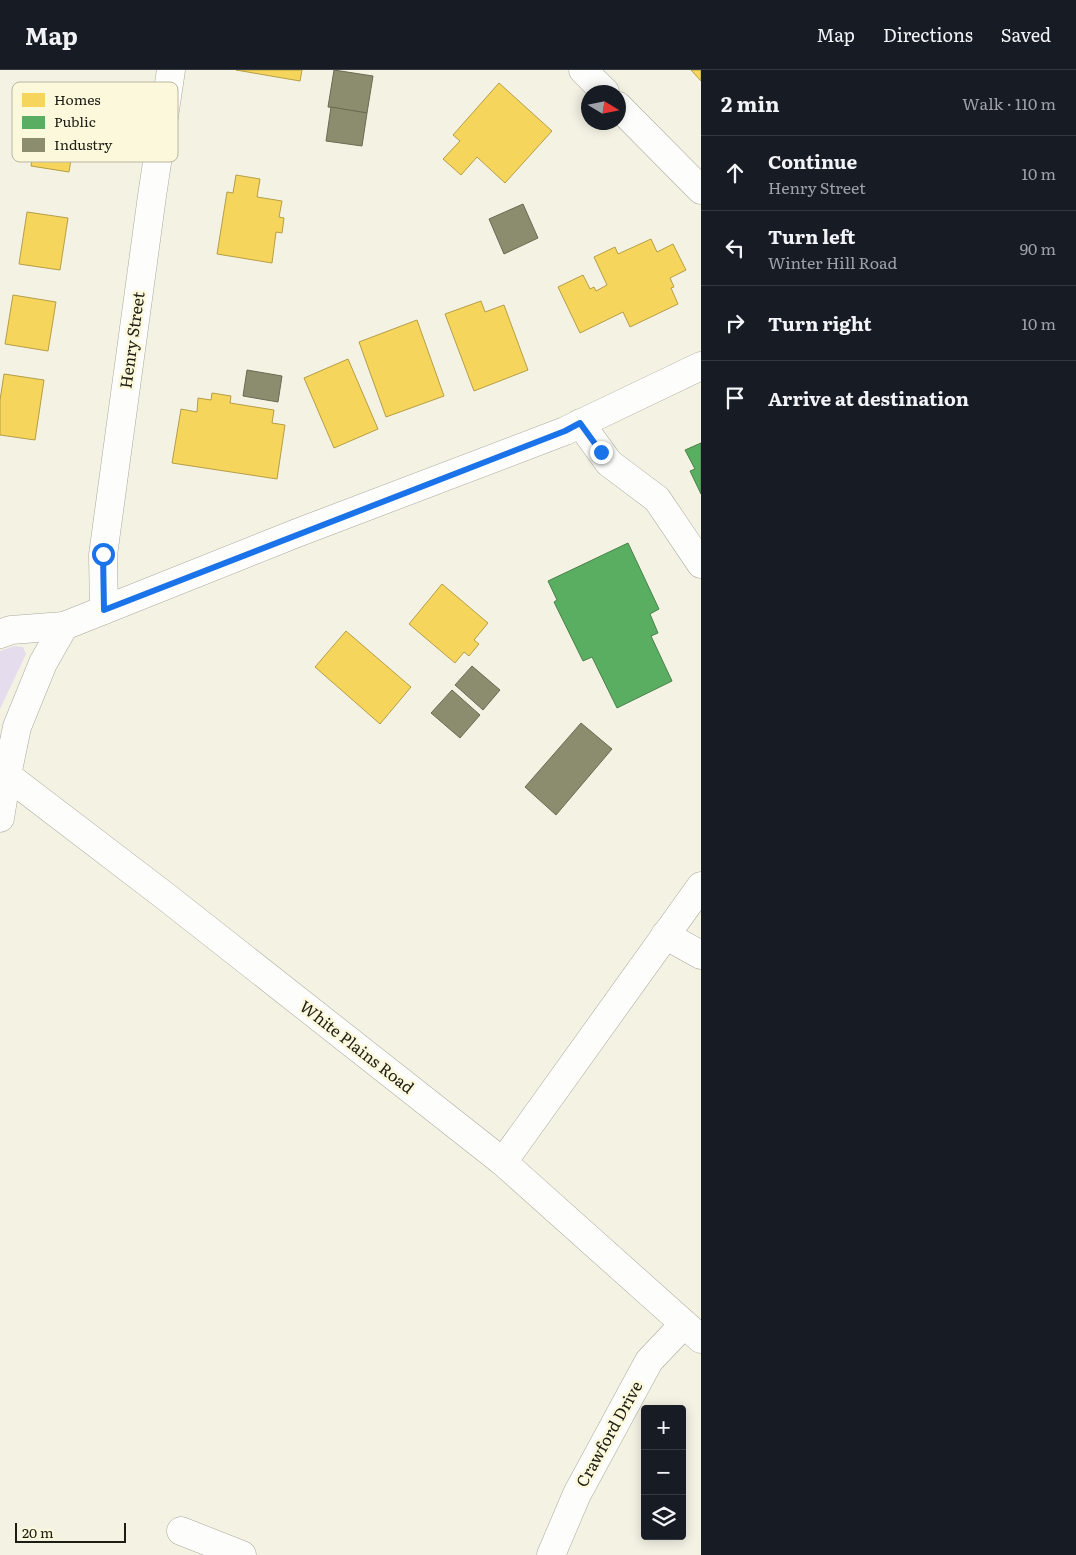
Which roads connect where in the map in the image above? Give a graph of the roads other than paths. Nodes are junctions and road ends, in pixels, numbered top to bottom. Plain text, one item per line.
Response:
1 (583, 70) edge
2 (598, 85) edge
3 (626, 114) edge
4 (157, 162) edge
5 (701, 190) edge
6 (701, 366) edge
7 (580, 423) junction
8 (701, 564) edge
9 (104, 610) junction
10 (64, 626) junction
11 (0, 634) edge
12 (4, 772) edge
13 (0, 818) edge
14 (701, 886) edge
15 (665, 935) junction
16 (701, 955) edge
17 (503, 1162) junction
18 (692, 1331) edge
19 (181, 1531) dead end
20 (242, 1555) edge
21 (551, 1555) edge

1 - 2 main road
3 - 5 main road
4 - 9 main road, Henry Street
6 - 7 main road
7 - 8 main road
7 - 9 main road
9 - 10 main road
10 - 11 main road
10 - 12 main road
12 - 13 main road
12 - 17 main road, White Plains Road
14 - 15 main road
15 - 16 main road
15 - 17 main road
17 - 18 main road, White Plains Road
18 - 21 main road, Crawford Drive
19 - 20 main road

